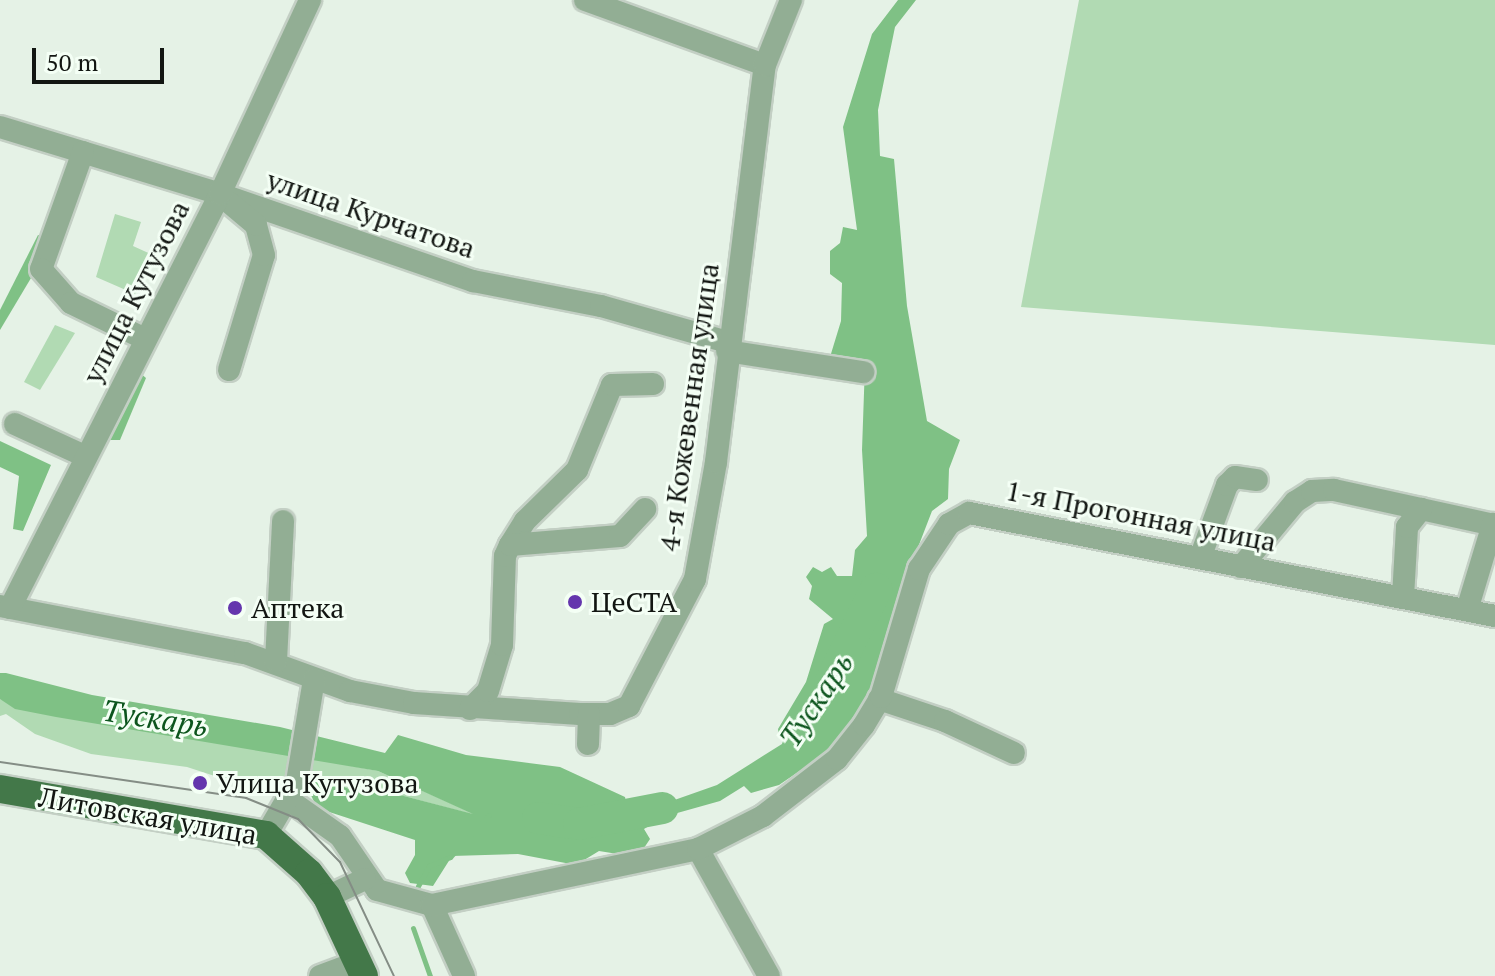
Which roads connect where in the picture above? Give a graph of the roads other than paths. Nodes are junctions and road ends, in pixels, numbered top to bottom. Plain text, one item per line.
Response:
1 (310, 0) edge
2 (585, 0) edge
3 (791, 0) edge
4 (765, 65) junction
5 (0, 127) edge
6 (83, 152) junction
7 (220, 194) junction
8 (145, 339) junction
9 (727, 346) junction
10 (229, 370) dead end
11 (863, 372) dead end
12 (653, 384) dead end
13 (15, 424) dead end
14 (85, 456) junction
15 (1257, 480) dead end
16 (645, 509) dead end
17 (1421, 509) junction
18 (283, 521) dead end
19 (1494, 524) edge
20 (510, 545) junction
21 (1200, 558) junction
22 (1241, 567) junction
23 (1403, 597) junction
24 (5, 607) edge
25 (1467, 610) junction
26 (1495, 616) edge
27 (276, 661) junction
28 (314, 679) junction
29 (879, 699) junction
30 (474, 709) junction
31 (589, 714) junction
32 (588, 744) dead end
33 (1014, 753) dead end
34 (0, 789) edge
35 (293, 791) junction
36 (266, 835) junction
37 (698, 849) junction
38 (365, 879) junction
39 (327, 897) junction
40 (432, 905) junction
41 (361, 969) edge
42 (320, 976) edge
43 (464, 976) edge
44 (769, 976) edge

1 - 7 street, улица Кутузова
2 - 4 street
3 - 4 street, 4-я Кожевенная улица
4 - 9 street, 4-я Кожевенная улица
5 - 6 street, улица Курчатова
6 - 7 street, улица Курчатова
6 - 8 street
7 - 8 street, улица Кутузова
7 - 9 street, улица Курчатова
7 - 10 street
8 - 14 street, улица Кутузова
9 - 11 street, улица Курчатова
9 - 31 street, 4-я Кожевенная улица
12 - 20 street
13 - 14 street
14 - 24 street, улица Кутузова
15 - 21 street
16 - 20 street
17 - 19 street
17 - 22 street
17 - 23 street
18 - 27 street
19 - 25 street
20 - 30 street
21 - 22 street, 1-я Прогонная улица
21 - 29 street, 1-я Прогонная улица
22 - 23 street, 1-я Прогонная улица
23 - 25 street, 1-я Прогонная улица
24 - 27 street, 4-я Кожевенная улица
25 - 26 street, 1-я Прогонная улица
27 - 28 street, 4-я Кожевенная улица
28 - 30 street, 4-я Кожевенная улица
28 - 35 street
29 - 33 street
29 - 37 street, 1-я Прогонная улица
30 - 31 street, 4-я Кожевенная улица
31 - 32 street
34 - 36 main road, Литовская улица
35 - 36 street
35 - 38 street
36 - 39 main road, Литовская улица
37 - 40 street, 1-я Прогонная улица
37 - 44 street
38 - 39 street
38 - 40 street
39 - 41 main road, Литовская улица
40 - 43 street
41 - 42 street

